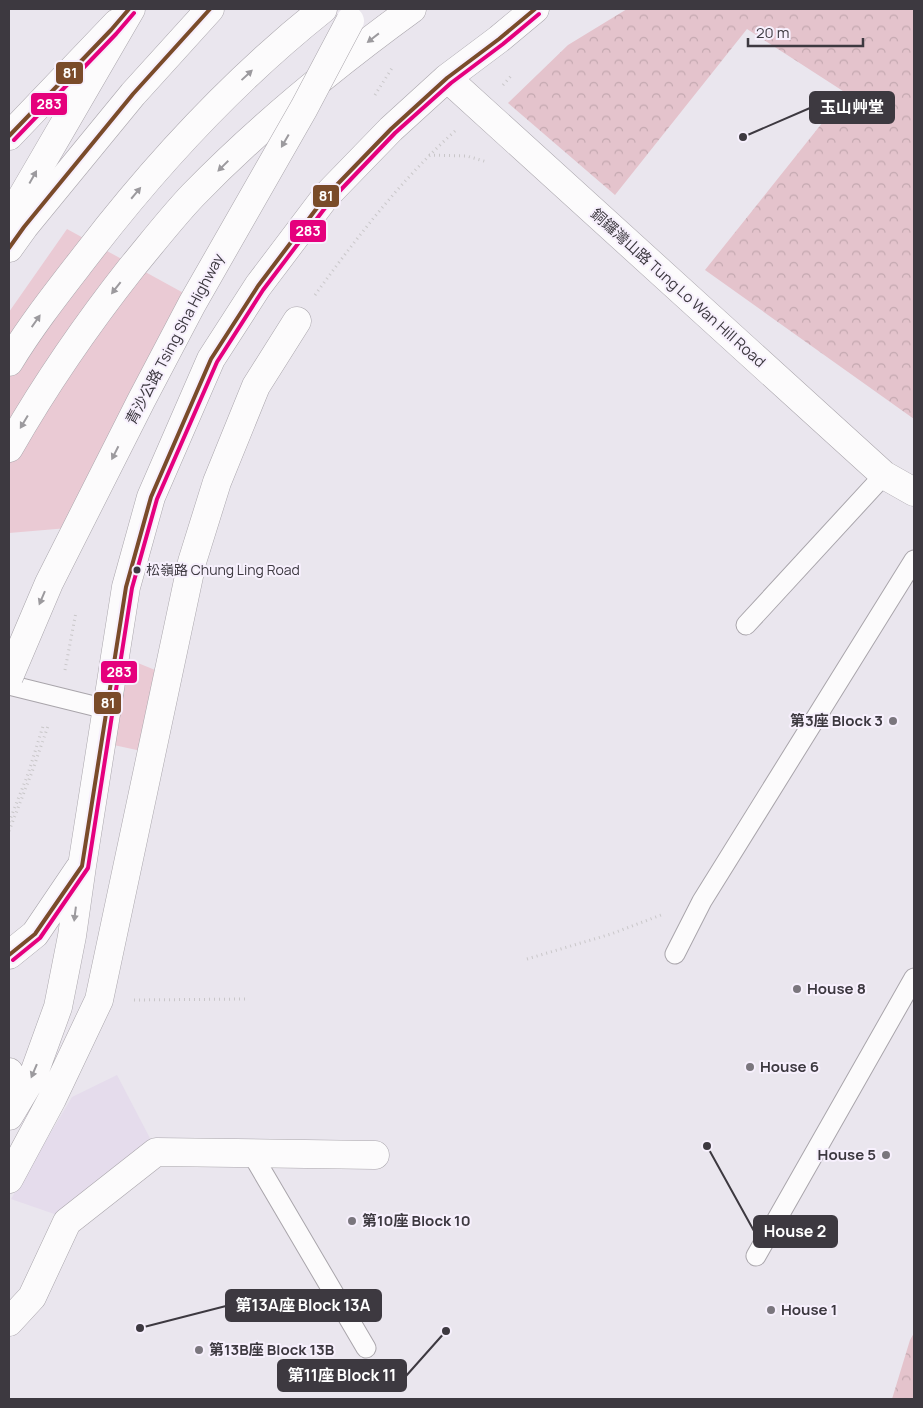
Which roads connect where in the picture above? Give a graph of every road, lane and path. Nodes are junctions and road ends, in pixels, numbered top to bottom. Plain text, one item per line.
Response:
1 (130, 9) edge
2 (210, 9) edge
3 (323, 9) edge
4 (356, 9) edge
5 (412, 9) edge
6 (535, 9) edge
7 (518, 68) dead end
8 (447, 78) junction
9 (480, 109) junction
10 (9, 136) edge
11 (9, 219) edge
12 (9, 248) edge
13 (297, 321) joint
14 (9, 362) edge
15 (9, 448) edge
16 (884, 474) junction
17 (914, 492) edge
18 (914, 560) edge
19 (746, 625) dead end
20 (9, 677) edge
21 (9, 685) edge
22 (57, 697) junction
23 (106, 709) junction
24 (9, 831) edge
25 (82, 866) junction
26 (702, 901) junction
27 (675, 954) dead end
28 (9, 955) edge
29 (527, 959) dead end
30 (914, 978) edge
31 (248, 999) dead end
32 (99, 1000) junction
33 (9, 1072) edge
34 (9, 1091) edge
35 (9, 1116) edge
36 (252, 1154) junction
37 (375, 1155) dead end
38 (9, 1179) edge
39 (756, 1256) dead end
40 (9, 1322) edge
41 (366, 1348) dead end

1 - 10 main road
11 -> 1 main road
2 - 12 main road
14 -> 3 main road
4 -> 20 main road, 青沙公路 Tsing Sha Highway, bridge
5 -> 15 main road, bridge
6 - 8 main road
7 - 9 path
8 - 9 main road, 銅鑼灣山路 Tung Lo Wan Hill Road
8 - 23 main road
9 - 13 path
9 - 16 main road, 銅鑼灣山路 Tung Lo Wan Hill Road
13 - 32 main road
16 - 17 main road, 銅鑼灣山路 Tung Lo Wan Hill Road
16 - 19 lane
18 - 26 lane
21 - 22 lane
22 - 23 lane
22 - 24 path
23 - 25 main road
25 - 28 main road
25 -> 35 main road
26 - 27 lane
26 - 29 path
30 - 39 lane
31 - 32 path
32 - 38 main road
33 - 34 main road
36 - 37 main road
36 - 40 main road
36 - 41 lane

